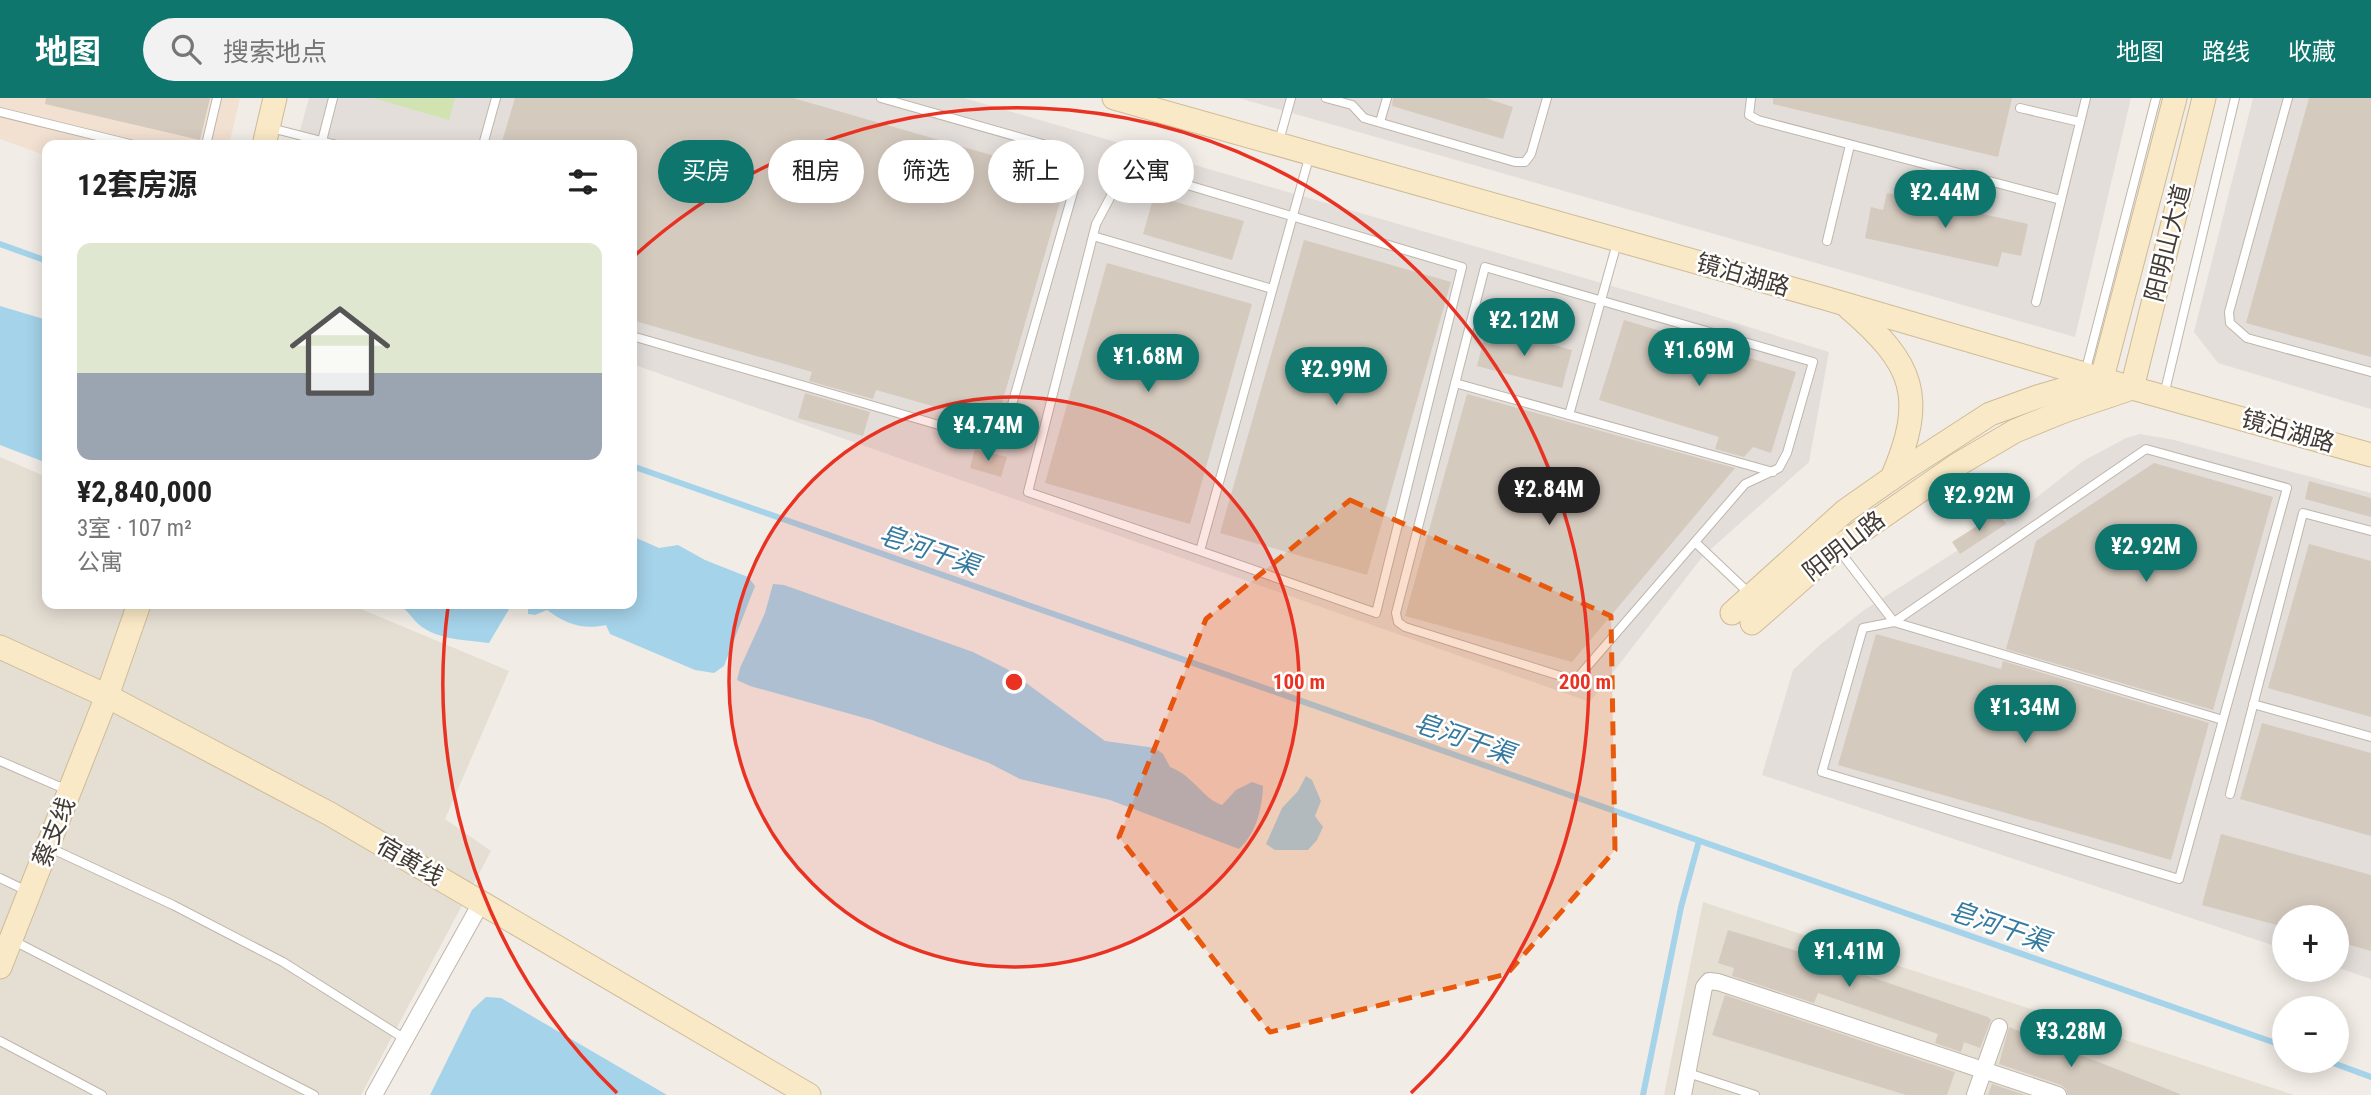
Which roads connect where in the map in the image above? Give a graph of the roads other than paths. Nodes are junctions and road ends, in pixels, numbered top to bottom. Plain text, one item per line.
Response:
1 (217, 98) edge
2 (275, 98) edge
3 (333, 98) edge
4 (496, 98) edge
5 (881, 98) edge
6 (1114, 98) edge
7 (1291, 98) edge
8 (1325, 98) edge
9 (1387, 98) edge
10 (1547, 98) edge
11 (1751, 98) edge
12 (2085, 98) edge
13 (2156, 98) edge
14 (2175, 98) edge
15 (2204, 98) edge
16 (2235, 98) edge
17 (2288, 98) edge
18 (2020, 108) dead end
19 (0, 111) edge
20 (1380, 122) junction
21 (2080, 122) junction
22 (266, 136) edge
23 (114, 140) edge
24 (207, 140) edge
25 (297, 140) edge
26 (322, 140) edge
27 (484, 140) edge
28 (1278, 144) junction
29 (1850, 145) junction
30 (1310, 153) junction
31 (2061, 200) junction
32 (1293, 216) junction
33 (1093, 236) junction
34 (1618, 240) junction
35 (1827, 242) dead end
36 (1272, 289) junction
37 (1602, 299) junction
38 (2036, 302) dead end
39 (1844, 303) junction
40 (637, 337) edge
41 (2371, 372) edge
42 (2093, 375) junction
43 (1455, 383) junction
44 (2132, 388) junction
45 (2164, 396) junction
46 (1569, 415) junction
47 (2371, 455) edge
48 (1773, 472) junction
49 (1892, 478) junction
50 (2371, 531) edge
51 (1830, 540) junction
52 (1695, 542) junction
53 (1200, 551) junction
54 (1751, 596) junction
55 (137, 609) edge
56 (1894, 622) junction
57 (0, 648) edge
58 (107, 696) junction
59 (2253, 704) junction
60 (2223, 720) junction
61 (2371, 737) edge
62 (0, 761) edge
63 (70, 791) junction
64 (2230, 794) dead end
65 (48, 846) junction
66 (0, 878) edge
67 (30, 892) junction
68 (481, 903) junction
69 (11, 939) junction
70 (0, 967) edge
71 (1999, 1027) dead end
72 (405, 1039) junction
73 (0, 1041) edge
74 (1984, 1070) junction
75 (1688, 1073) junction
76 (102, 1095) edge
77 (313, 1095) edge
78 (374, 1095) edge
79 (809, 1095) edge
80 (1683, 1095) edge
81 (1755, 1095) edge
82 (1975, 1095) edge
83 (2058, 1095) edge

1 - 24 lane
2 - 22 main road
3 - 26 lane
4 - 27 lane
5 - 40 lane
6 - 28 main road, 镜泊湖路
7 - 28 lane
8 - 20 lane
9 - 20 lane
10 - 20 lane
11 - 29 lane
12 - 21 lane
13 - 42 lane
14 - 42 main road, 阳明山大道
15 - 44 main road, 阳明山大道
16 - 45 lane
17 - 41 lane
18 - 21 lane
19 - 23 lane
21 - 31 lane
22 - 25 lane
28 - 30 main road, 镜泊湖路
29 - 31 lane
29 - 35 lane
30 - 32 lane
30 - 34 main road, 镜泊湖路
31 - 38 lane
32 - 33 lane
32 - 36 lane
32 - 53 lane
33 - 36 lane
33 - 53 lane
34 - 37 lane
34 - 39 main road, 镜泊湖路
36 - 53 lane
37 - 43 lane
37 - 46 lane
37 - 48 lane
39 - 42 main road, 镜泊湖路
39 - 49 main road
42 - 44 main road, 镜泊湖路
42 - 49 main road, 阳明山路
43 - 46 lane
43 - 52 lane
44 - 45 main road, 镜泊湖路
44 - 51 main road, 阳明山路
45 - 47 main road, 镜泊湖路
46 - 48 lane
48 - 52 lane
49 - 51 main road, 阳明山路
50 - 59 lane
51 - 54 main road, 阳明山路
51 - 54 main road, 阳明山路
51 - 56 lane
52 - 54 lane
55 - 58 main road, 蔡支线
56 - 60 lane
56 - 60 lane
56 - 60 lane
57 - 58 main road, 宿黄线
58 - 63 main road, 蔡支线
58 - 68 main road, 宿黄线
59 - 61 lane
59 - 64 lane
62 - 63 lane
63 - 65 main road, 蔡支线
65 - 67 main road, 蔡支线
65 - 72 lane
66 - 67 lane
67 - 69 main road, 蔡支线
68 - 72 street
68 - 79 main road, 宿黄线
69 - 70 main road, 蔡支线
69 - 77 lane
71 - 74 street
72 - 78 street
73 - 76 lane
74 - 75 street
74 - 82 street
74 - 83 street
75 - 80 street
75 - 81 lane

